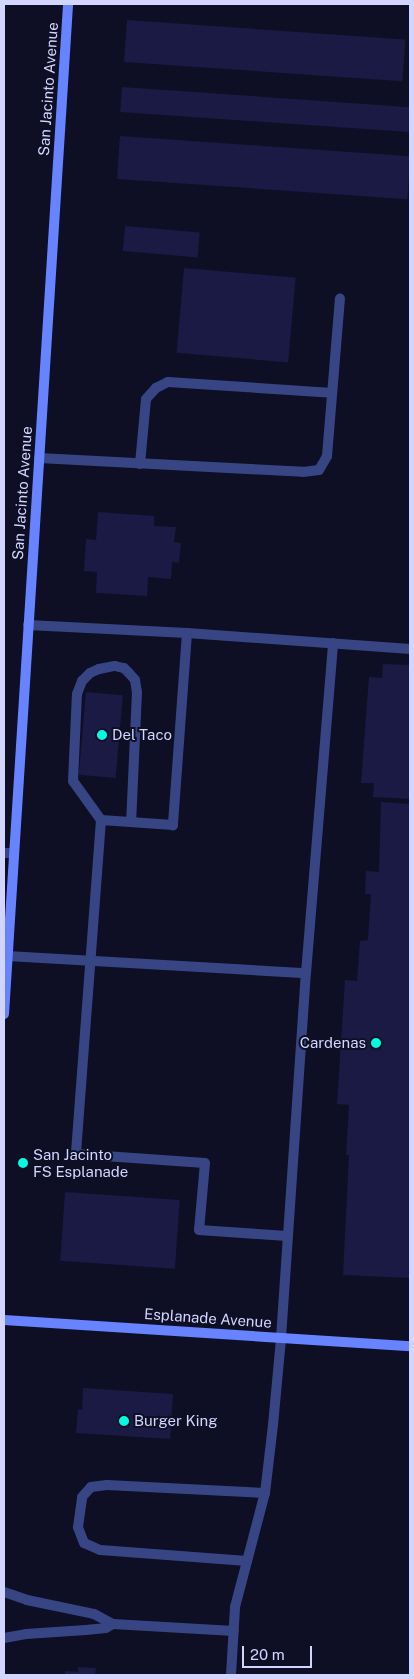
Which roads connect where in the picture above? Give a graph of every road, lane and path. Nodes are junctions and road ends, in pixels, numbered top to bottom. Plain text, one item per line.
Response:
1 (68, 4) edge
2 (340, 299) dead end
3 (332, 393) junction
4 (39, 458) junction
5 (140, 464) junction
6 (28, 626) junction
7 (187, 633) junction
8 (333, 643) junction
9 (410, 648) edge
10 (101, 820) junction
11 (131, 822) junction
12 (9, 853) edge
13 (7, 956) junction
14 (92, 961) junction
15 (306, 973) junction
16 (4, 1014) edge
17 (287, 1236) junction
18 (4, 1320) edge
19 (281, 1338) junction
20 (410, 1346) edge
21 (265, 1493) junction
22 (247, 1561) junction
23 (4, 1592) edge
24 (113, 1624) junction
25 (234, 1631) junction
26 (4, 1638) edge
27 (231, 1675) edge

1 - 4 main road, San Jacinto Avenue
2 - 3 lane
3 - 5 lane
3 - 5 lane
4 - 5 lane
4 - 6 main road, San Jacinto Avenue
6 - 7 lane
6 - 12 main road, San Jacinto Avenue
7 - 8 lane
7 - 11 lane
8 - 9 lane
8 - 15 lane
10 - 11 lane
10 - 11 lane
10 - 14 lane
12 - 13 main road, San Jacinto Avenue
13 - 14 lane
13 - 16 main road, San Jacinto Avenue
14 - 15 lane
14 - 17 lane
15 - 17 lane
17 - 19 lane
18 - 19 main road, Esplanade Avenue
19 - 20 main road, Esplanade Avenue
19 - 21 lane
21 - 22 lane
21 - 22 lane
22 - 25 lane
23 - 24 lane
24 - 25 lane
24 - 26 lane
25 - 27 lane

